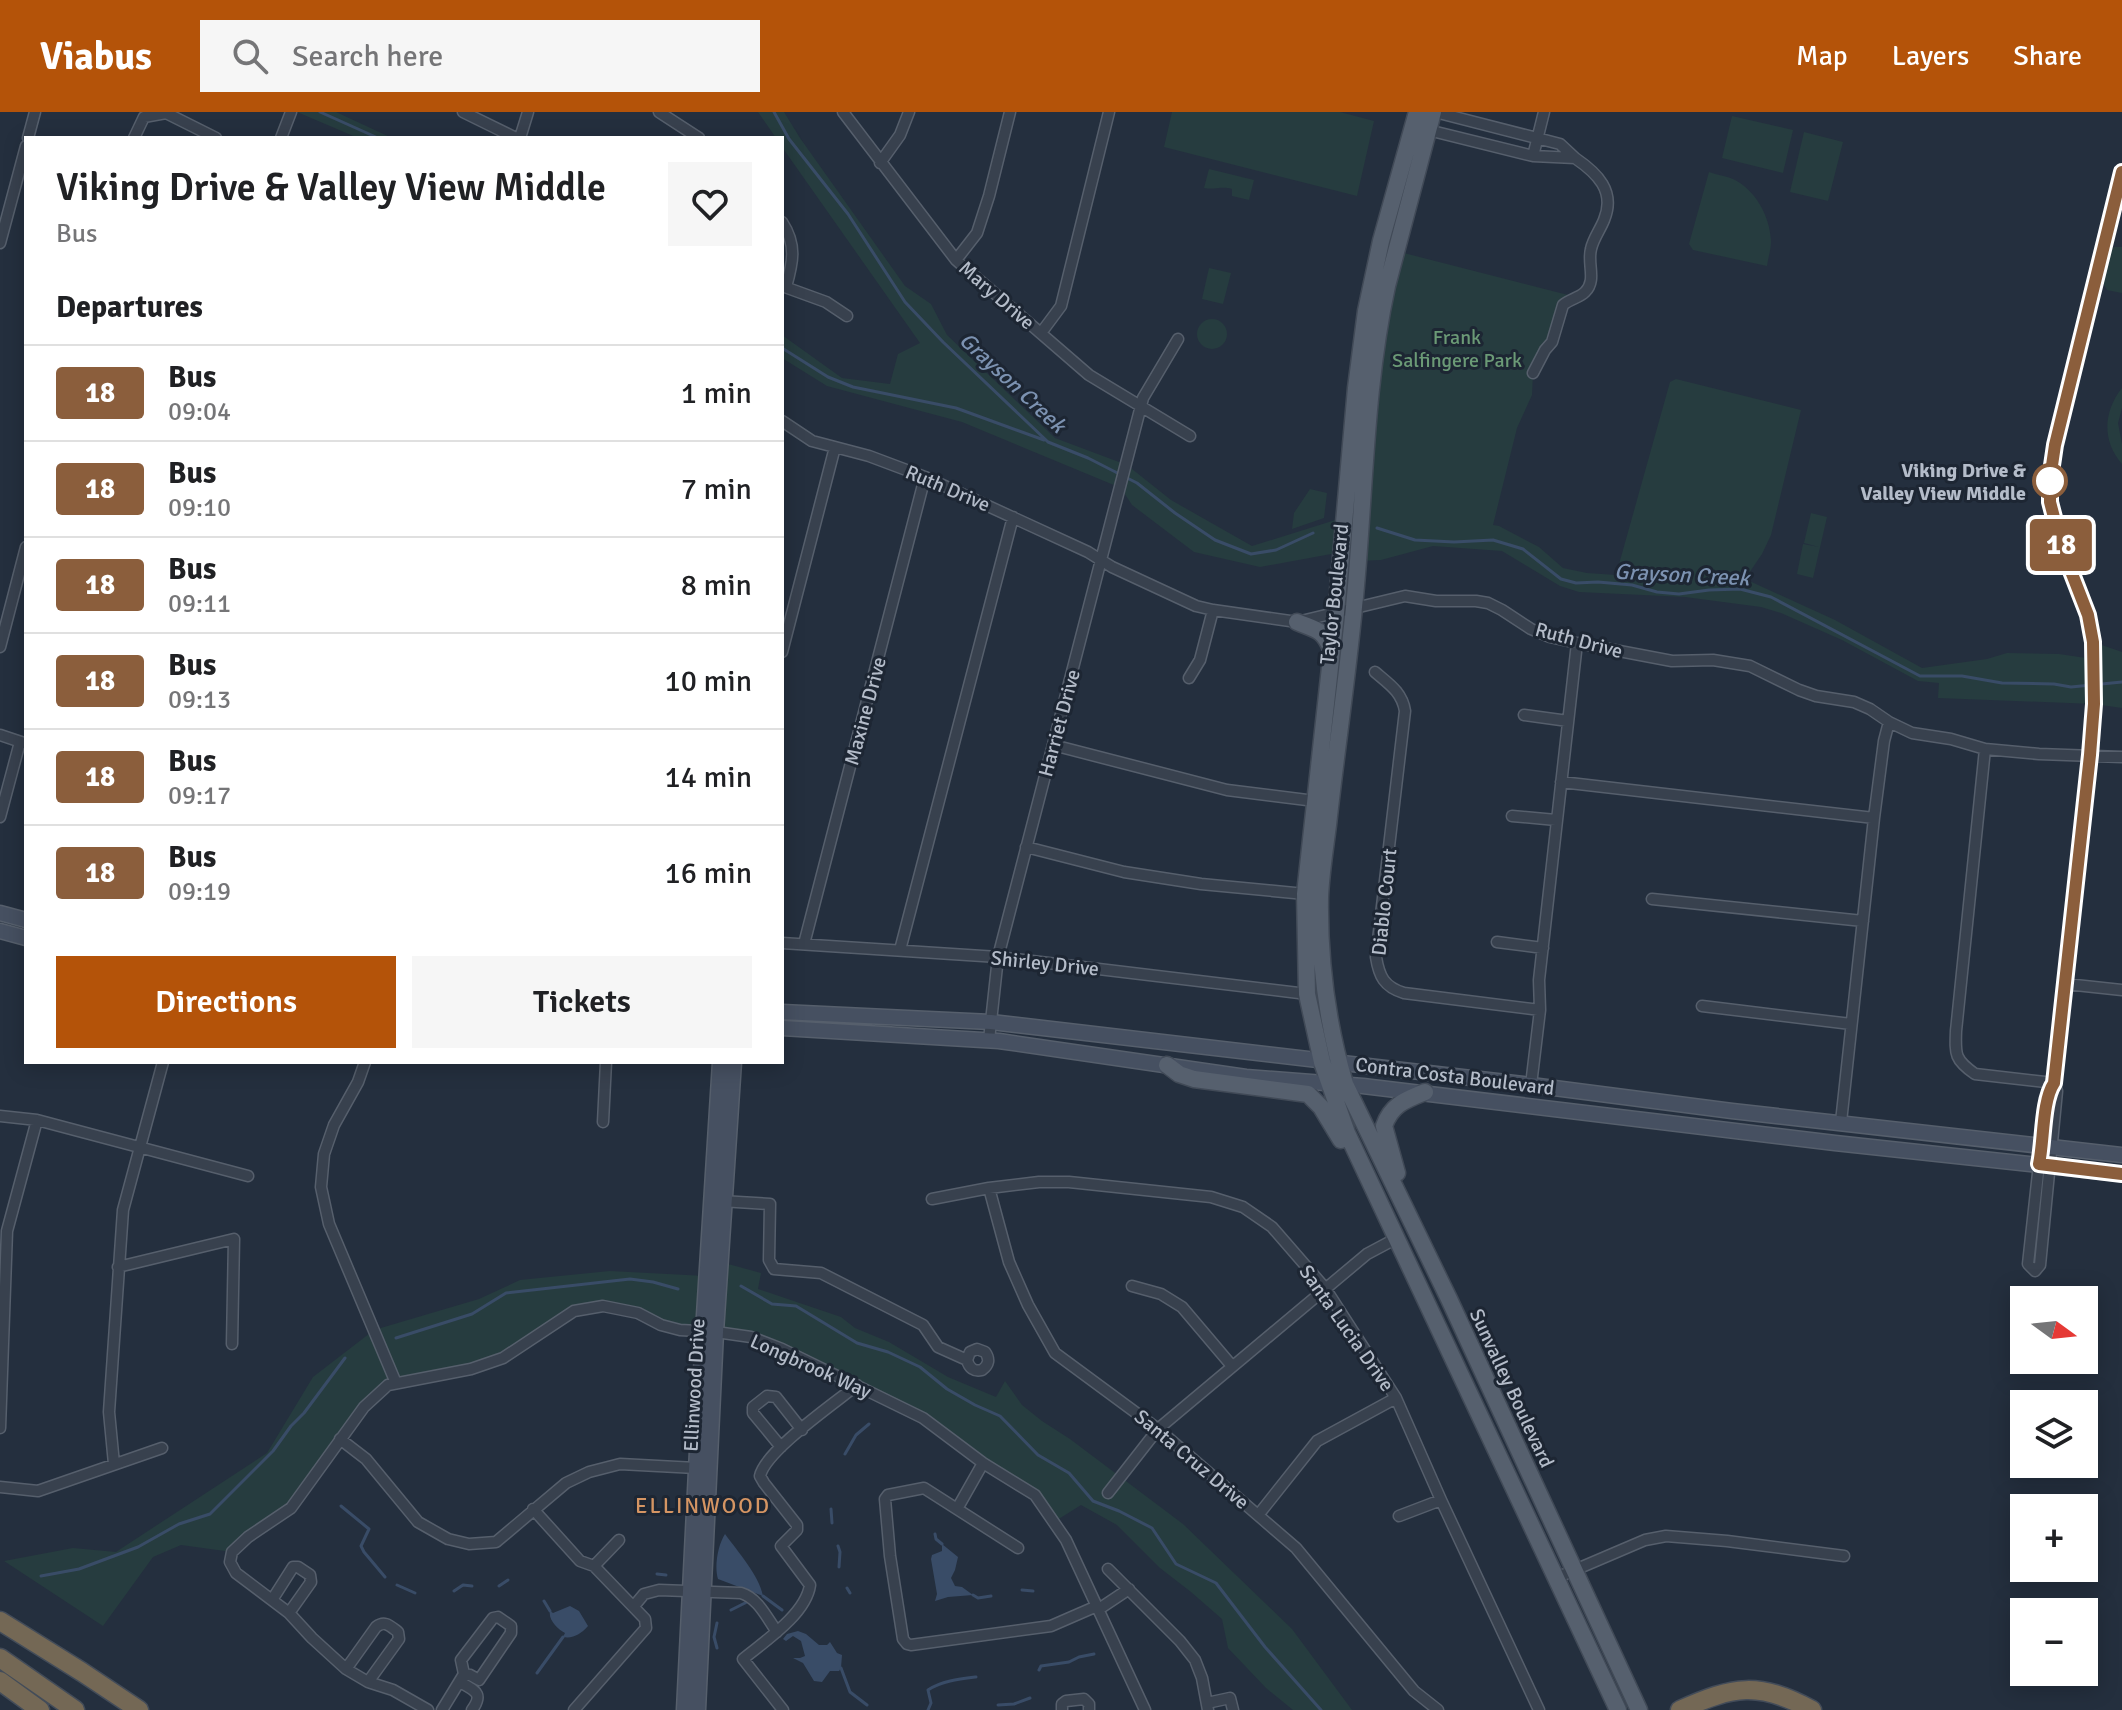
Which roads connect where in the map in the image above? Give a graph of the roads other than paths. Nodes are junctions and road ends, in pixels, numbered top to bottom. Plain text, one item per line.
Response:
1 (35, 112) edge
2 (291, 112) edge
3 (463, 112) edge
4 (528, 112) edge
5 (659, 112) edge
6 (843, 112) edge
7 (909, 112) edge
8 (1010, 112) edge
9 (1109, 112) edge
10 (1544, 112) edge
11 (166, 113) edge
12 (1426, 113) edge
13 (1428, 130) junction
14 (29, 136) edge
15 (135, 136) edge
16 (212, 136) edge
17 (282, 136) edge
18 (514, 136) edge
19 (519, 136) edge
20 (696, 136) edge
21 (1538, 137) junction
22 (24, 153) edge
23 (1533, 156) junction
24 (1575, 158) junction
25 (880, 163) junction
26 (2122, 171) edge
27 (784, 225) edge
28 (0, 243) edge
29 (956, 260) junction
30 (784, 287) edge
31 (847, 316) dead end
32 (1041, 333) junction
33 (1178, 339) dead end
34 (1533, 373) dead end
35 (1141, 407) junction
36 (784, 422) edge
37 (1190, 436) dead end
38 (835, 447) junction
39 (925, 477) junction
40 (1013, 517) junction
41 (24, 555) edge
42 (1102, 560) junction
43 (1354, 608) junction
44 (1213, 610) junction
45 (1336, 613) junction
46 (1297, 622) junction
47 (1577, 643) junction
48 (784, 644) edge
49 (0, 647) edge
50 (1332, 652) junction
51 (1375, 672) dead end
52 (1189, 678) dead end
53 (1524, 715) dead end
54 (1568, 721) junction
55 (1889, 722) junction
56 (0, 735) edge
57 (23, 742) edge
58 (1053, 745) junction
59 (1985, 749) junction
60 (2090, 755) junction
61 (2122, 757) edge
62 (1561, 782) junction
63 (1315, 801) junction
64 (1512, 816) dead end
65 (0, 817) edge
66 (1874, 818) junction
67 (1556, 820) junction
68 (1026, 847) junction
69 (1305, 894) junction
70 (1652, 899) dead end
71 (0, 913) edge
72 (24, 919) edge
73 (1863, 921) junction
74 (0, 931) edge
75 (24, 937) edge
76 (1497, 942) dead end
77 (784, 943) edge
78 (804, 944) junction
79 (1543, 948) junction
80 (900, 950) junction
81 (998, 957) junction
82 (2066, 984) junction
83 (2122, 990) edge
84 (1307, 994) junction
85 (1702, 1006) dead end
86 (1540, 1010) junction
87 (784, 1012) edge
88 (991, 1022) junction
89 (1851, 1024) junction
90 (784, 1028) edge
91 (989, 1040) junction
92 (1322, 1062) junction
93 (162, 1064) edge
94 (364, 1064) edge
95 (606, 1064) edge
96 (720, 1064) edge
97 (734, 1064) edge
98 (1340, 1064) junction
99 (1167, 1065) junction
100 (1337, 1083) junction
101 (2054, 1083) junction
102 (1531, 1085) junction
103 (1425, 1092) junction
104 (1474, 1098) junction
105 (0, 1116) edge
106 (37, 1120) junction
107 (603, 1122) dead end
108 (1841, 1122) junction
109 (2048, 1146) junction
110 (140, 1147) junction
111 (2122, 1155) edge
112 (1360, 1160) junction
113 (2045, 1165) junction
114 (2122, 1174) edge
115 (248, 1176) dead end
116 (989, 1188) junction
117 (932, 1199) dead end
118 (718, 1201) junction
119 (1409, 1217) junction
120 (1397, 1238) junction
121 (118, 1267) junction
122 (1132, 1286) dead end
123 (1325, 1288) junction
124 (1446, 1295) junction
125 (709, 1332) junction
126 (232, 1344) dead end
127 (967, 1360) dead end
128 (1232, 1366) junction
129 (396, 1383) junction
130 (857, 1385) junction
131 (1396, 1398) junction
132 (0, 1428) edge
133 (1158, 1429) junction
134 (802, 1430) junction
135 (340, 1439) junction
136 (781, 1447) junction
137 (162, 1448) dead end
138 (983, 1463) junction
139 (114, 1464) junction
140 (696, 1468) junction
141 (0, 1487) edge
142 (1108, 1493) dead end
143 (1441, 1500) junction
144 (533, 1509) junction
145 (957, 1509) junction
146 (1259, 1514) junction
147 (1399, 1516) dead end
148 (619, 1540) dead end
149 (1018, 1548) dead end
150 (1844, 1556) dead end
151 (594, 1566) junction
152 (1108, 1569) dead end
153 (1575, 1570) junction
154 (1556, 1578) junction
155 (1129, 1589) junction
156 (698, 1592) junction
157 (272, 1600) junction
158 (634, 1606) junction
159 (1098, 1608) junction
160 (289, 1613) junction
161 (0, 1621) edge
162 (0, 1629) edge
163 (777, 1632) junction
164 (0, 1658) edge
165 (346, 1669) junction
166 (462, 1678) junction
167 (0, 1681) edge
168 (368, 1682) junction
169 (1208, 1706) edge
170 (40, 1710) edge
171 (75, 1710) edge
172 (119, 1710) edge
173 (139, 1710) edge
174 (428, 1710) edge
175 (442, 1710) edge
176 (472, 1710) edge
177 (574, 1710) edge
178 (684, 1710) edge
179 (698, 1710) edge
180 (783, 1710) edge
181 (1062, 1710) edge
182 (1089, 1710) edge
183 (1145, 1710) edge
184 (1233, 1710) edge
185 (1438, 1710) edge
186 (1539, 1710) edge
187 (1618, 1710) edge
188 (1639, 1710) edge
189 (1680, 1710) edge
190 (1812, 1710) edge

1 - 14 street
2 - 17 street
3 - 18 street
4 - 19 street
5 - 20 street
6 - 25 street, Mary Drive
7 - 25 street
8 - 29 street
9 - 32 street
10 - 21 street
11 - 15 street
11 - 16 street
12 - 13 main road, Taylor Boulevard
12 - 21 street
12 - 45 main road, Taylor Boulevard
13 - 23 street
13 - 43 main road, Taylor Boulevard
21 - 23 street
21 - 24 street
22 - 28 street
23 - 24 street
24 - 34 street
25 - 29 street, Mary Drive
26 - 60 street
27 - 30 street
29 - 32 street, Mary Drive
30 - 31 street
32 - 35 street, Mary Drive
33 - 35 street, Harriet Drive
35 - 37 street, Mary Drive
35 - 42 street, Harriet Drive
36 - 38 street, Ruth Drive
38 - 39 street, Ruth Drive
38 - 48 street
39 - 40 street, Ruth Drive
39 - 78 street, Maxine Drive
40 - 42 street, Ruth Drive
40 - 80 street
41 - 49 street
42 - 44 street, Ruth Drive
42 - 58 street, Harriet Drive
43 - 45 street, Ruth Drive
43 - 47 street, Ruth Drive
43 - 98 main road, Taylor Boulevard
44 - 46 street, Ruth Drive
44 - 52 street
45 - 46 street, Ruth Drive
45 - 50 main road, Taylor Boulevard
46 - 50 main road
47 - 54 street
47 - 55 street, Ruth Drive
50 - 63 main road, Taylor Boulevard
51 - 86 street, Diablo Court
53 - 54 street
54 - 62 street
55 - 59 street, Ruth Drive
55 - 66 street
56 - 57 street
57 - 65 street
58 - 63 street
58 - 68 street, Harriet Drive
59 - 60 street, Ruth Drive
59 - 101 street
60 - 61 street, Ruth Drive
60 - 82 street
62 - 66 street
62 - 67 street
63 - 69 main road, Taylor Boulevard
64 - 67 street
66 - 73 street
67 - 79 street
68 - 69 street
68 - 81 street, Harriet Drive
69 - 84 main road, Taylor Boulevard
70 - 73 street
71 - 72 main road
73 - 89 street
74 - 75 main road
76 - 79 street
77 - 78 street, Shirley Drive
78 - 80 street, Shirley Drive
79 - 86 street
80 - 81 street, Shirley Drive
81 - 84 street, Shirley Drive
81 - 88 street, Harriet Drive
82 - 83 street
82 - 101 street
84 - 92 main road, Taylor Boulevard
85 - 89 street
86 - 102 street
87 - 88 main road, Contra Costa Boulevard
88 - 91 street, Harriet Drive
88 - 92 main road, Contra Costa Boulevard
89 - 108 street
90 - 91 main road, Contra Costa Boulevard
91 - 99 main road, Contra Costa Boulevard
92 - 98 main road, Contra Costa Boulevard
92 - 100 main road, Taylor Boulevard
93 - 110 street
94 - 129 street
95 - 107 street
96 - 118 main road, Ellinwood Drive
97 - 118 main road, Ellinwood Drive
98 - 100 main road, Taylor Boulevard
98 - 102 main road, Contra Costa Boulevard
99 - 100 main road, Contra Costa Boulevard
99 - 112 main road
100 - 103 main road, Contra Costa Boulevard
100 - 112 main road, Sunvalley Boulevard
100 - 119 main road, Sunvalley Boulevard
101 - 109 street
102 - 104 main road
102 - 108 main road, Contra Costa Boulevard
103 - 104 main road, Contra Costa Boulevard
103 - 119 main road
104 - 113 main road, Contra Costa Boulevard
105 - 106 street
106 - 110 street
106 - 132 street
108 - 109 main road, Contra Costa Boulevard
109 - 111 main road, Contra Costa Boulevard
109 - 113 street
110 - 115 street
110 - 121 street
112 - 120 main road, Sunvalley Boulevard
113 - 113 street
113 - 114 main road, Contra Costa Boulevard
116 - 117 street, Santa Lucia Drive
116 - 123 street, Santa Lucia Drive
116 - 133 street, Santa Cruz Drive
118 - 125 main road, Ellinwood Drive
118 - 127 street
119 - 124 main road, Sunvalley Boulevard
120 - 123 street
120 - 124 main road
120 - 154 main road, Sunvalley Boulevard
121 - 126 street
121 - 139 street
122 - 128 street
123 - 128 street
123 - 131 street, Santa Lucia Drive
124 - 153 main road, Sunvalley Boulevard
125 - 129 street, Longbrook Way
125 - 130 street, Longbrook Way
125 - 140 main road, Ellinwood Drive
125 - 156 main road, Ellinwood Drive
128 - 133 street
129 - 135 street, Longbrook Way
130 - 134 street
130 - 138 street, Longbrook Way
131 - 143 street, Santa Lucia Drive
131 - 146 street
133 - 142 street
133 - 146 street, Santa Cruz Drive
134 - 136 street
134 - 136 street
135 - 144 street
135 - 157 street, Longbrook Way
136 - 163 street
137 - 139 street
138 - 145 street
138 - 159 street, Longbrook Way
139 - 141 street
140 - 144 street
140 - 156 main road, Ellinwood Drive
143 - 147 street
143 - 186 street, Santa Lucia Drive
144 - 151 street
145 - 149 street
145 - 159 street
146 - 185 street, Santa Cruz Drive
148 - 151 street
150 - 153 street
151 - 158 street
152 - 155 street
153 - 154 street
153 - 188 main road, Sunvalley Boulevard
154 - 187 main road, Sunvalley Boulevard
155 - 159 street
155 - 169 street
156 - 158 street
156 - 163 street
156 - 178 main road, Ellinwood Drive
156 - 179 main road, Ellinwood Drive
157 - 160 street
157 - 160 street
158 - 177 street
159 - 183 street, Longbrook Way
160 - 165 street
161 - 173 highway
162 - 172 highway
163 - 180 street
164 - 171 highway
165 - 168 street
165 - 168 street
166 - 166 street
166 - 175 street
166 - 176 street
167 - 170 highway
168 - 174 street
169 - 184 street
181 - 182 street
189 - 190 highway

